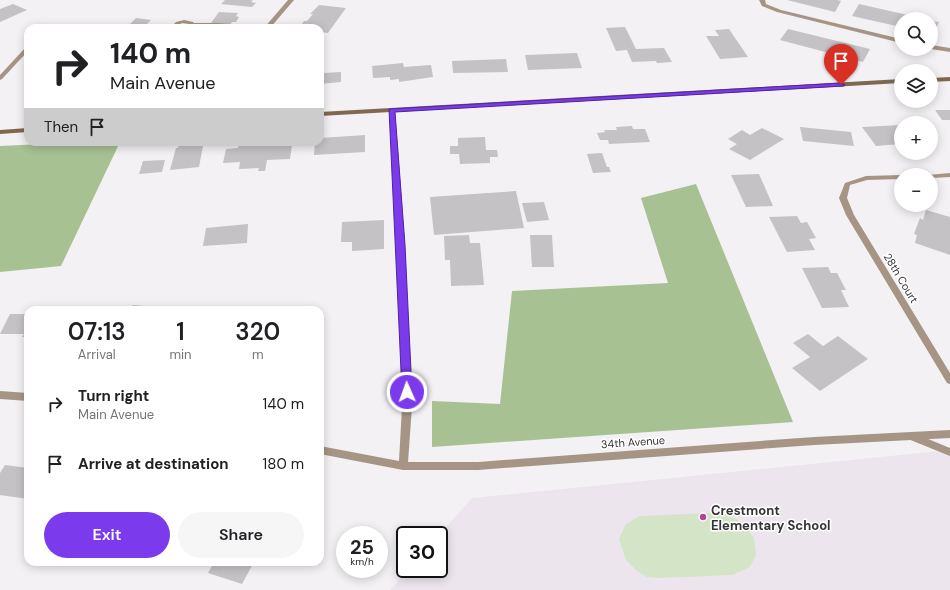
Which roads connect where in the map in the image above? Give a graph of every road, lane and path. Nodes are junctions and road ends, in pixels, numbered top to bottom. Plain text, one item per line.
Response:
1 (291, 0) edge
2 (762, 0) edge
3 (271, 24) edge
4 (894, 39) edge
5 (938, 48) edge
6 (950, 50) edge
7 (24, 52) edge
8 (0, 78) edge
9 (950, 79) edge
10 (938, 80) edge
11 (894, 82) edge
12 (392, 110) junction
13 (324, 114) edge
14 (24, 130) edge
15 (0, 132) edge
16 (938, 176) edge
17 (950, 176) edge
18 (894, 177) edge
19 (950, 380) edge
20 (0, 395) edge
21 (24, 397) edge
22 (950, 434) edge
23 (912, 436) junction
24 (324, 451) edge
25 (950, 452) edge
26 (403, 466) junction

1 - 3 street
2 - 4 street
5 - 6 street
7 - 8 street
9 - 10 main road
11 - 12 main road
12 - 13 main road
12 - 26 street
14 - 15 main road
16 - 17 street
18 - 19 street, 28th Court
20 - 21 street
22 - 23 street, 34th Avenue
23 - 25 street
23 - 26 street, 34th Avenue
24 - 26 street, 34th Avenue

